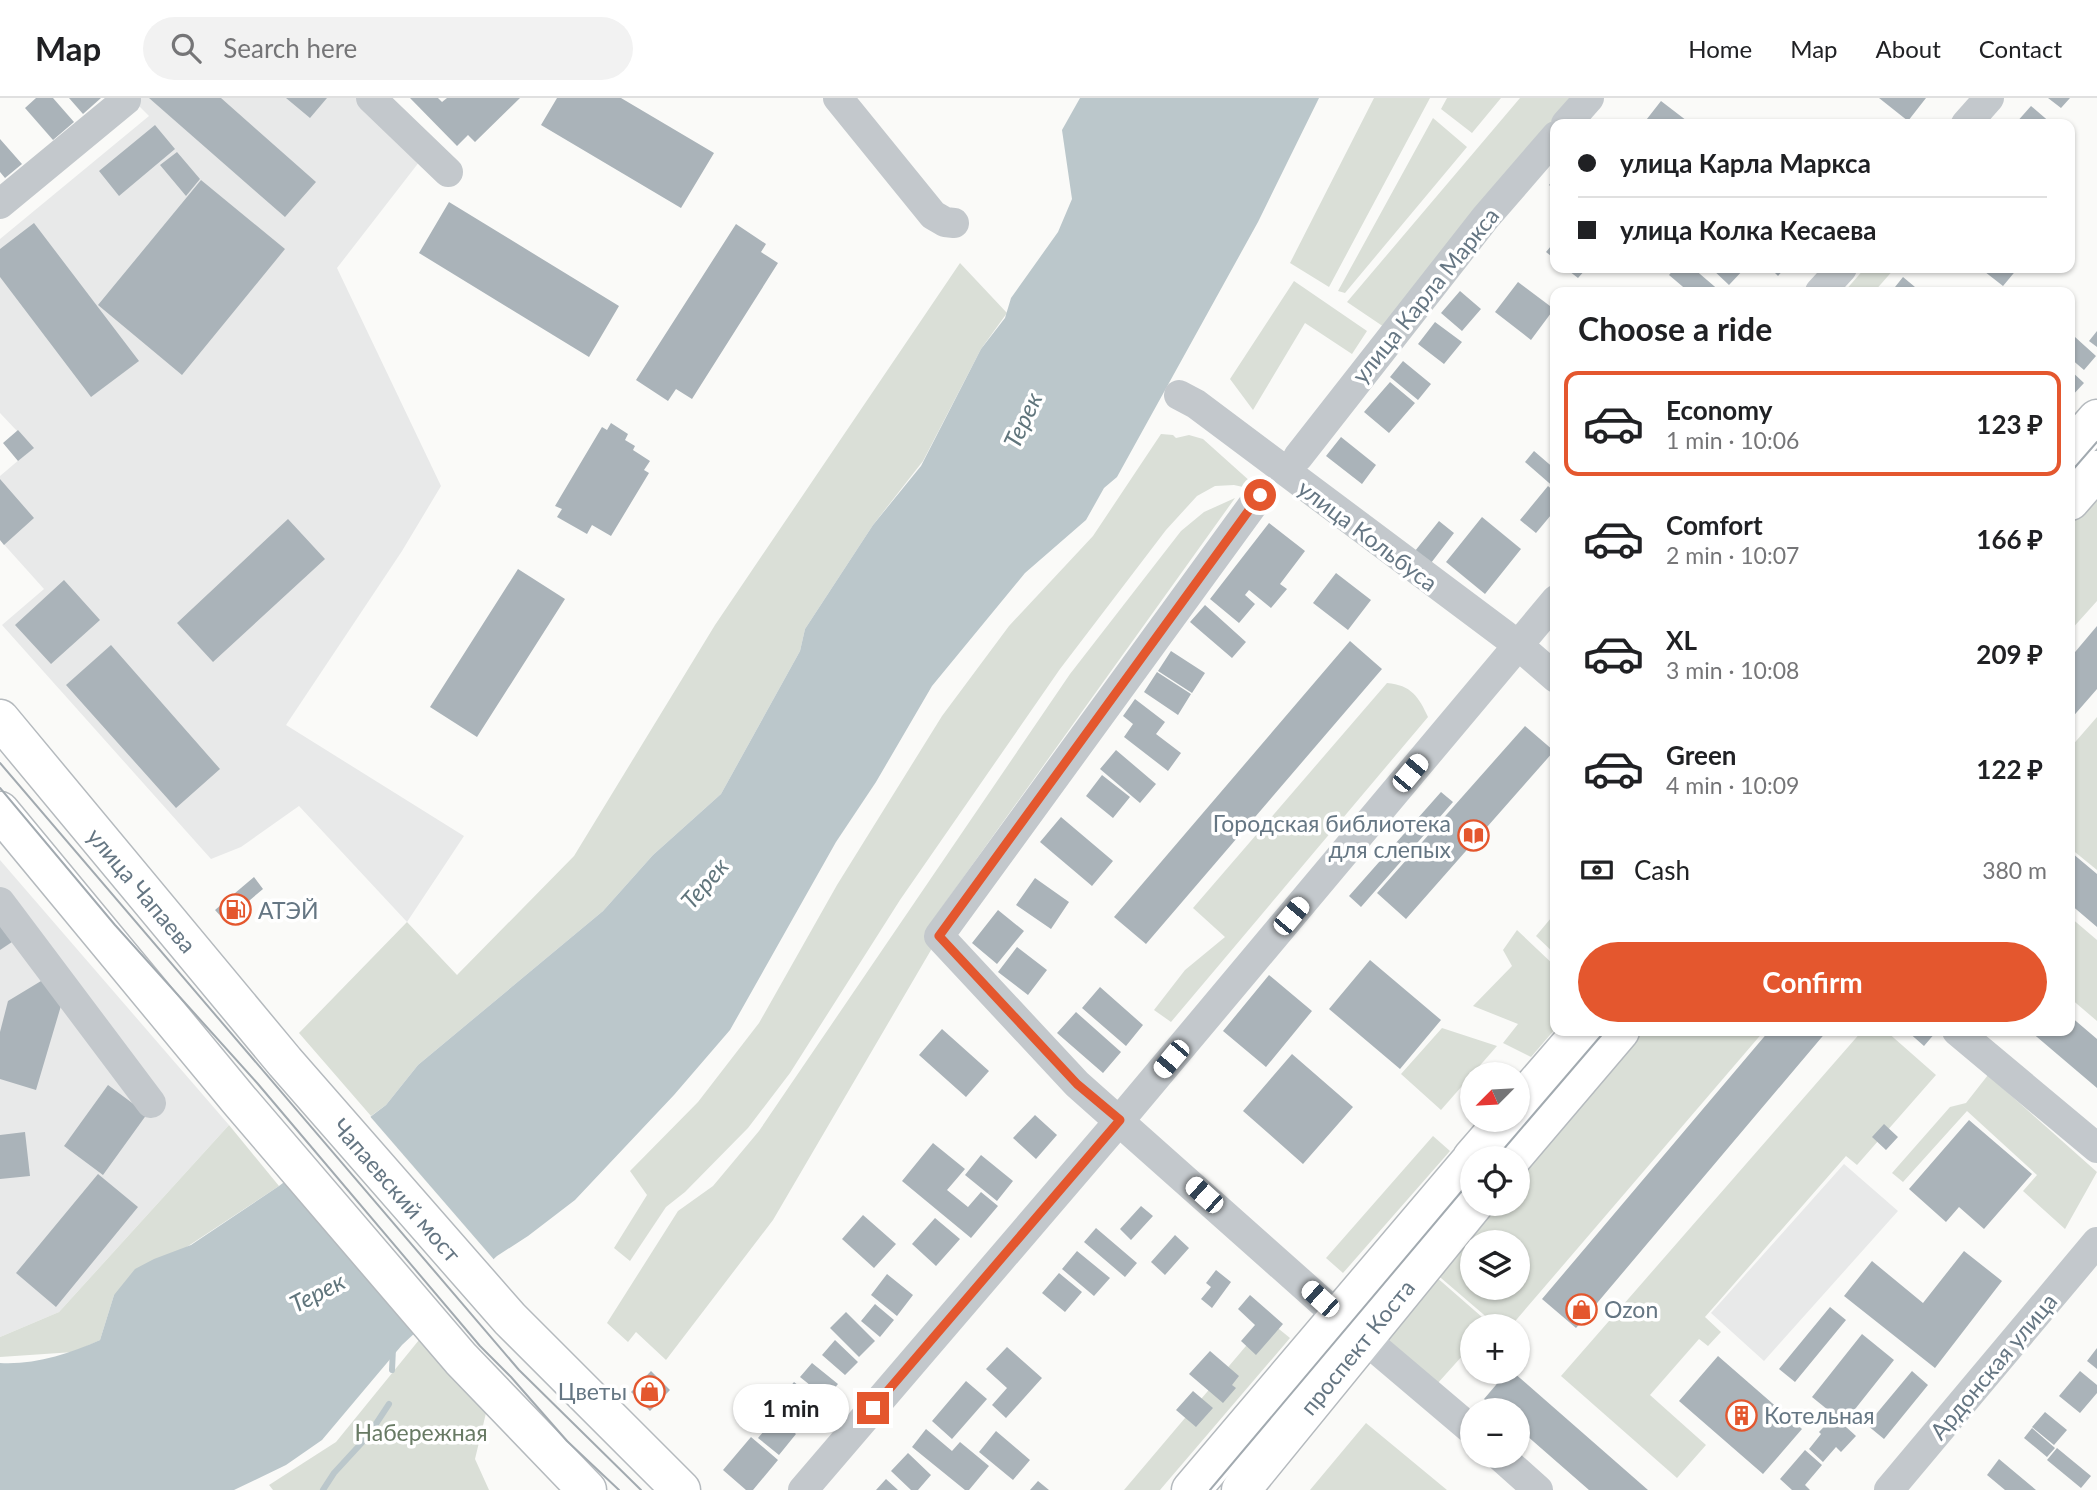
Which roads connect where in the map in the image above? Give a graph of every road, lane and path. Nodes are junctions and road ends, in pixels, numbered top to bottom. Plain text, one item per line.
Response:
1 (371, 98) edge
2 (838, 98) edge
3 (1589, 98) edge
4 (1989, 98) edge
5 (126, 100) dead end
6 (1570, 119) edge
7 (1970, 119) edge
8 (1550, 143) edge
9 (448, 172) dead end
10 (0, 204) edge
11 (954, 223) dead end
12 (1837, 273) edge
13 (1825, 287) edge
14 (1178, 395) dead end
15 (2097, 419) edge
16 (2075, 444) edge
17 (1298, 457) dead end
18 (2097, 470) edge
19 (1260, 495) dead end
20 (2075, 495) edge
21 (1550, 607) edge
22 (1518, 645) junction
23 (1550, 673) edge
24 (0, 719) edge
25 (0, 811) edge
26 (0, 902) edge
27 (1577, 1036) edge
28 (1616, 1036) edge
29 (1963, 1036) edge
30 (285, 1062) joint
31 (1530, 1091) edge
32 (151, 1103) dead end
33 (1120, 1120) junction
34 (1496, 1132) edge
35 (1483, 1146) edge
36 (1522, 1146) edge
37 (2097, 1149) edge
38 (1460, 1176) edge
39 (1462, 1216) edge
40 (2097, 1242) edge
41 (1351, 1327) junction
42 (1460, 1420) edge
43 (1513, 1468) edge
44 (587, 1490) edge
45 (681, 1490) edge
46 (803, 1490) edge
47 (1191, 1490) edge
48 (1241, 1490) edge
49 (1538, 1490) edge
50 (1889, 1490) edge

1 - 9 street
2 - 11 street
3 - 6 street
4 - 7 street
5 - 10 street
8 - 17 street, улица Карла Маркса
12 - 13 street
14 - 22 street, улица Кольбуса
15 - 16 main road
18 - 20 main road
19 - 33 street
21 - 22 street
22 - 23 street, улица Кольбуса
22 - 33 street
24 - 30 main road, улица Чапаева
25 - 44 main road
26 - 32 street
27 - 31 main road
28 - 36 main road
29 - 37 street
30 - 45 main road, Чапаевский мост
33 - 41 street
33 - 46 street
34 - 35 main road, проспект Коста
38 - 41 main road, проспект Коста
39 - 41 main road, проспект Коста
40 - 50 street, Ардонская улица
41 - 42 street
41 - 47 main road, проспект Коста
41 - 48 main road, проспект Коста
43 - 49 street

